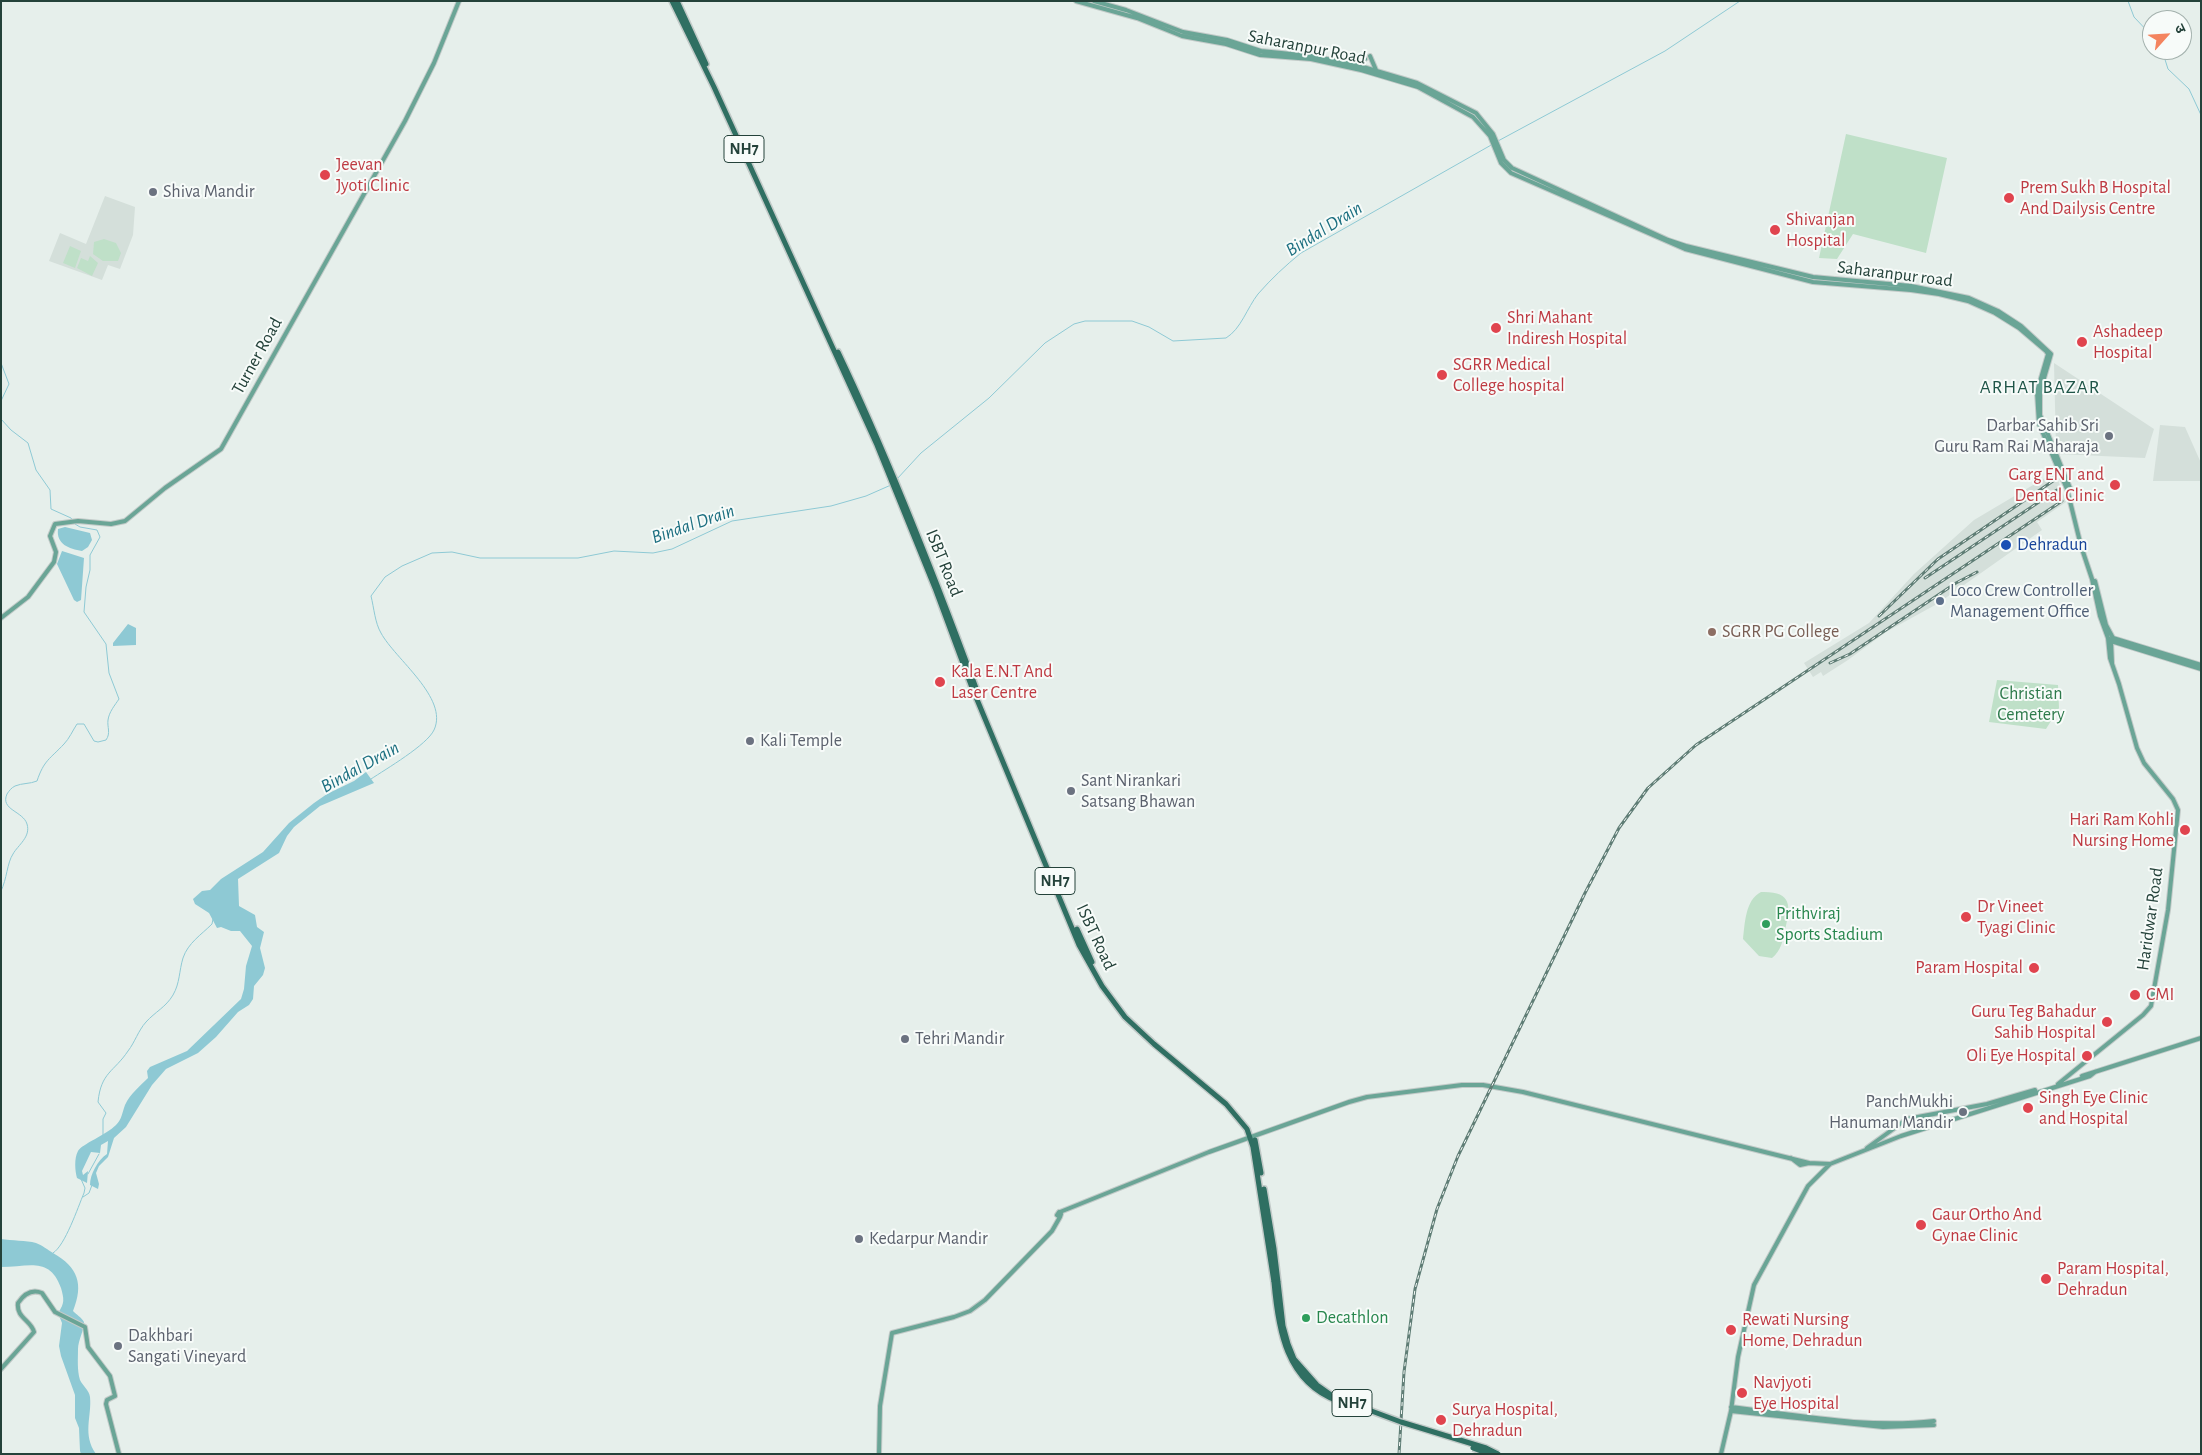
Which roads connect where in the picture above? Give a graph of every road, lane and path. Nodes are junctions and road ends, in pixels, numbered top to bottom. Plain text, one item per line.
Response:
1 (459, 1) edge
2 (675, 1) edge
3 (1076, 1) edge
4 (1094, 1) edge
5 (1370, 56) dead end
6 (1311, 58) junction
7 (1365, 59) dead end
8 (1356, 65) junction
9 (1377, 70) junction
10 (722, 104) junction
11 (1493, 137) junction
12 (2055, 457) joint
13 (1, 618) edge
14 (2111, 638) junction
15 (2201, 667) edge
16 (2201, 1038) edge
17 (2058, 1085) junction
18 (1252, 1136) junction
19 (1863, 1151) junction
20 (1830, 1164) junction
21 (1276, 1279) junction
22 (1, 1369) edge
23 (1731, 1409) junction
24 (1934, 1423) dead end
25 (119, 1454) edge
26 (879, 1454) edge
27 (1489, 1454) edge
28 (1498, 1454) edge
29 (1721, 1454) edge

1 - 13 main road, Turner Road
2 - 10 highway, NH7
2 - 10 highway, NH7
3 - 6 main road, Saharanpur Road
4 - 6 main road, Saharanpur Road
5 - 9 main road
6 - 8 main road, Saharanpur Road
6 - 11 main road, Saharanpur Road
7 - 8 main road
8 - 9 main road, Saharanpur Road
9 - 11 main road, Saharanpur Road
10 - 18 highway, ISBT Road / NH7
11 - 12 main road, Saharanpur road
12 - 14 main road, Haridwar Road
14 - 15 main road
14 - 17 main road, Haridwar Road
16 - 17 main road
17 - 19 main road
17 - 19 main road, Haridwar Road
18 - 20 main road
18 - 21 highway, NH7
18 - 21 highway, NH7
18 - 26 main road
19 - 20 main road
20 - 23 main road
21 - 27 highway, NH7, bridge
21 - 28 highway, NH7, bridge
22 - 25 main road
23 - 24 main road
23 - 29 main road

